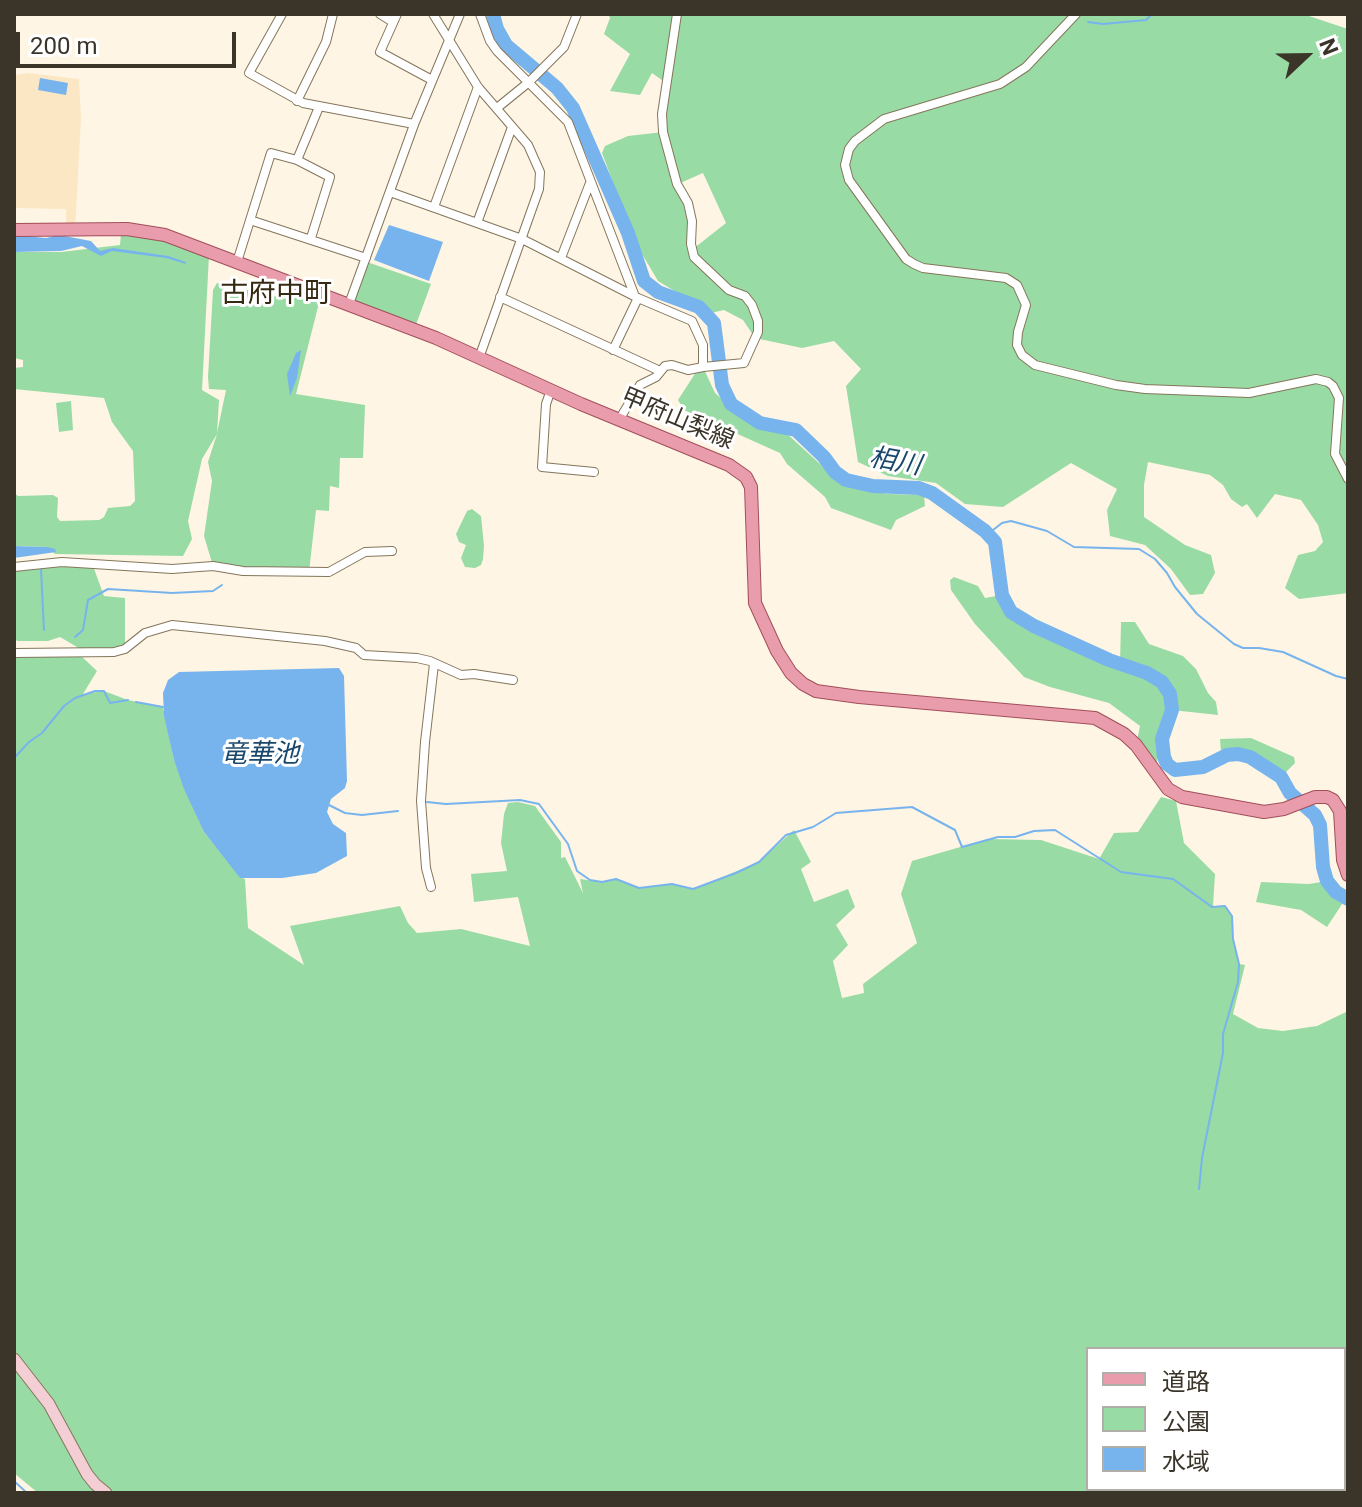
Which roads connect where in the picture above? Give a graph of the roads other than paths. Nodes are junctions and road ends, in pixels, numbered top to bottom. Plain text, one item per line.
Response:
1 (282, 14) edge
2 (333, 14) edge
3 (380, 14) edge
4 (433, 14) edge
5 (460, 14) edge
6 (480, 14) edge
7 (577, 14) edge
8 (677, 14) edge
9 (1076, 14) edge
10 (395, 18) edge
11 (449, 39) junction
12 (432, 80) junction
13 (531, 80) junction
14 (478, 87) junction
15 (297, 101) junction
16 (319, 107) junction
17 (497, 108) junction
18 (414, 124) junction
19 (512, 127) junction
20 (297, 160) junction
21 (591, 182) junction
22 (390, 192) junction
23 (434, 207) junction
24 (250, 220) junction
25 (477, 223) junction
26 (14, 230) edge
27 (311, 238) junction
28 (522, 239) junction
29 (366, 258) junction
30 (561, 258) junction
31 (237, 262) junction
32 (636, 296) junction
33 (500, 297) junction
34 (349, 304) junction
35 (613, 350) junction
36 (479, 358) junction
37 (703, 367) junction
38 (660, 371) junction
39 (551, 390) junction
40 (619, 420) junction
41 (594, 472) dead end
42 (1348, 479) edge
43 (392, 551) dead end
44 (14, 567) edge
45 (14, 653) edge
46 (434, 664) junction
47 (513, 680) dead end
48 (1348, 875) edge
49 (431, 887) dead end
50 (14, 1359) edge
51 (106, 1493) edge

1 - 15 street
2 - 15 street
3 - 10 street
4 - 11 street
5 - 11 street
6 - 13 street
7 - 13 street
8 - 37 street
9 - 42 street
10 - 12 street
11 - 12 street
11 - 14 street
12 - 18 street
13 - 17 street
13 - 21 street
14 - 17 street
14 - 23 street
15 - 16 street
16 - 18 street
16 - 20 street
17 - 19 street
18 - 22 street
19 - 25 street
19 - 28 street
20 - 24 street
20 - 27 street
21 - 30 street
21 - 32 street
22 - 23 street
22 - 29 street
23 - 25 street
24 - 27 street
24 - 31 street
25 - 28 street
26 - 31 main road, 甲府山梨線
27 - 29 street
28 - 30 street
28 - 33 street
29 - 34 street
30 - 32 street
31 - 34 main road, 甲府山梨線
32 - 35 street
32 - 37 street
33 - 35 street
33 - 36 street
34 - 36 main road, 甲府山梨線
35 - 38 street
36 - 39 main road, 甲府山梨線
37 - 38 street
38 - 40 street
39 - 40 main road, 甲府山梨線
39 - 41 street
40 - 48 main road, 甲府山梨線
43 - 44 street
45 - 46 street
46 - 47 street
46 - 49 street
50 - 51 main road

